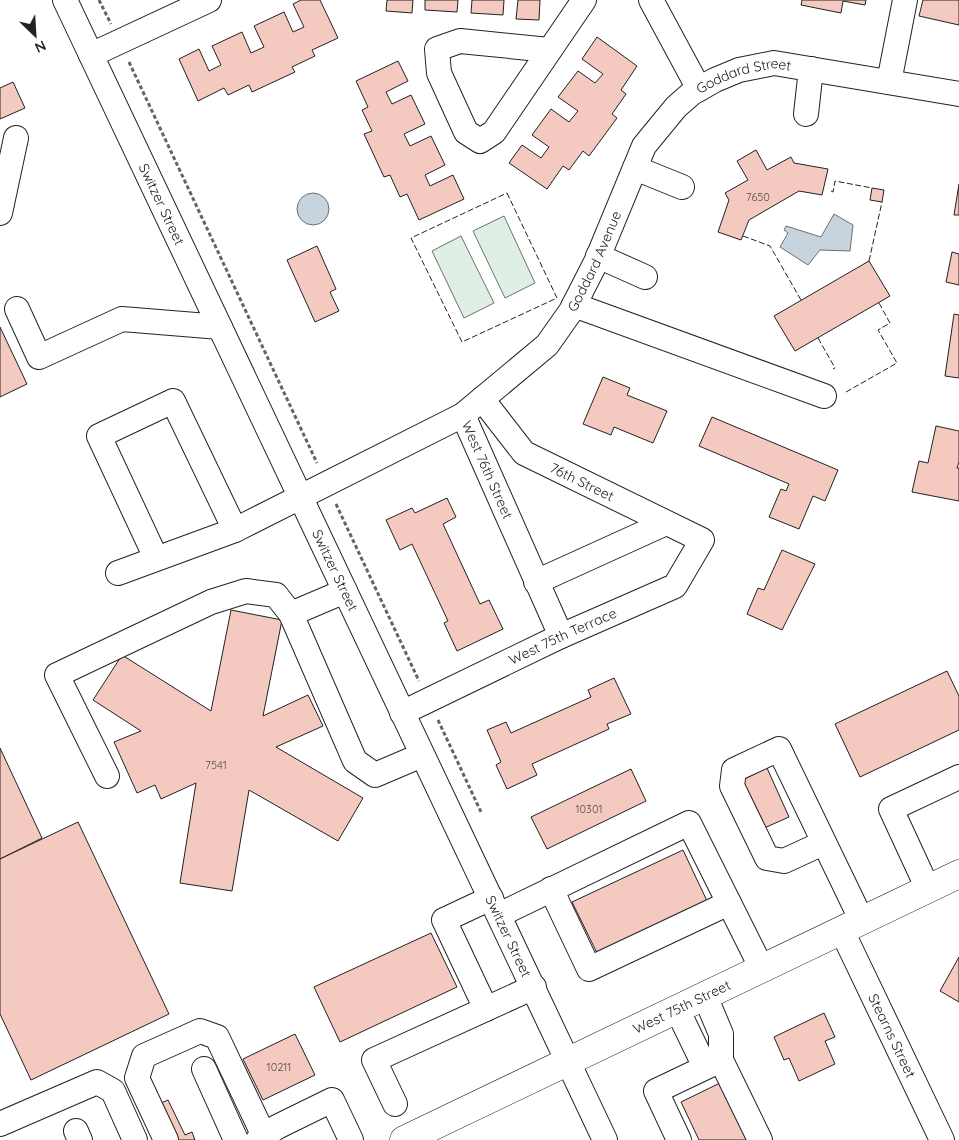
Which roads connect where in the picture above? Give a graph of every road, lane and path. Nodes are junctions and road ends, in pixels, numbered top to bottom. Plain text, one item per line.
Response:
1 (65, 0) edge
2 (100, 0) edge
3 (209, 0) edge
4 (584, 0) edge
5 (651, 0) edge
6 (905, 0) edge
7 (114, 31) dead end
8 (549, 50) junction
9 (91, 55) junction
10 (129, 61) dead end
11 (811, 69) junction
12 (889, 82) junction
13 (699, 89) junction
14 (959, 94) edge
15 (806, 114) dead end
16 (16, 138) dead end
17 (635, 168) junction
18 (682, 187) dead end
19 (0, 213) edge
20 (598, 256) junction
21 (645, 277) dead end
22 (574, 306) junction
23 (17, 309) dead end
24 (220, 327) junction
25 (824, 396) dead end
26 (482, 399) junction
27 (463, 415) junction
28 (320, 468) dead end
29 (300, 496) junction
30 (335, 501) dead end
31 (666, 523) junction
32 (236, 530) junction
33 (702, 540) joint
34 (156, 558) junction
35 (118, 573) dead end
36 (536, 582) junction
37 (345, 591) junction
38 (291, 614) junction
39 (561, 636) junction
40 (422, 686) dead end
41 (402, 713) junction
42 (436, 715) dead end
43 (422, 755) junction
44 (107, 776) dead end
45 (959, 777) edge
46 (481, 812) dead end
47 (823, 843) junction
48 (959, 874) edge
49 (552, 889) junction
50 (928, 889) junction
51 (729, 903) junction
52 (495, 906) junction
53 (852, 926) junction
54 (762, 969) junction
55 (534, 988) junction
56 (705, 996) junction
57 (486, 1009) junction
58 (677, 1009) junction
59 (568, 1062) junction
60 (713, 1063) junction
61 (204, 1069) dead end
62 (395, 1104) dead end
63 (0, 1124) edge
64 (261, 1138) edge
65 (136, 1140) edge
66 (166, 1140) edge
67 (236, 1140) edge
68 (351, 1140) edge
69 (404, 1140) edge
70 (604, 1140) edge
71 (679, 1140) edge
72 (760, 1140) edge
73 (942, 1140) edge

1 - 9 street, Switzer Street
2 - 7 path
3 - 9 street
4 - 8 street
5 - 13 street, Goddard Street
6 - 12 street
8 - 8 street
9 - 24 street, Switzer Street
10 - 28 path
11 - 12 street, Goddard Street
11 - 13 street, Goddard Street
11 - 15 street
12 - 14 street, Goddard Street
13 - 17 street, Goddard Avenue
16 - 19 street
17 - 18 street
17 - 20 street, Goddard Avenue
20 - 21 street
20 - 22 street, Goddard Avenue
22 - 25 street
22 - 26 street, Goddard Avenue
23 - 24 street
24 - 29 street, Switzer Street
26 - 27 street, Goddard Avenue
26 - 31 street, 76th Street
27 - 29 street, West 76th Street
27 - 36 street, West 76th Street
29 - 32 street, West 76th Street
29 - 37 street, Switzer Street
30 - 40 path
31 - 33 street, 76th Street
31 - 36 street
32 - 34 street, West 76th Street
32 - 34 street
33 - 39 street, West 75th Terrace
34 - 35 street, West 76th Street
36 - 39 street, West 76th Street
37 - 38 street
37 - 41 street, Switzer Street
38 - 43 street
38 - 44 street
39 - 41 street, West 75th Terrace
41 - 43 street, Switzer Street
42 - 46 path
43 - 52 street, Switzer Street
45 - 50 street
47 - 47 street, Stearns Street
47 - 53 street, Stearns Street
48 - 50 main road, West 75th Street
49 - 51 street
49 - 51 street
49 - 52 street
50 - 53 main road, West 75th Street
51 - 54 street
52 - 55 street, Switzer Street
52 - 57 street
53 - 54 main road, West 75th Street
53 - 73 street, Stearns Street
54 - 56 main road, West 75th Street
55 - 57 street
55 - 59 street, Switzer Street
56 - 58 main road, West 75th Street
56 - 60 street
57 - 62 street
58 - 59 main road, West 75th Street
58 - 60 street
59 - 69 main road, West 75th Street
59 - 70 street, Switzer Street
60 - 71 street
60 - 72 street
61 - 67 street
63 - 65 street
64 - 66 street
64 - 68 street

